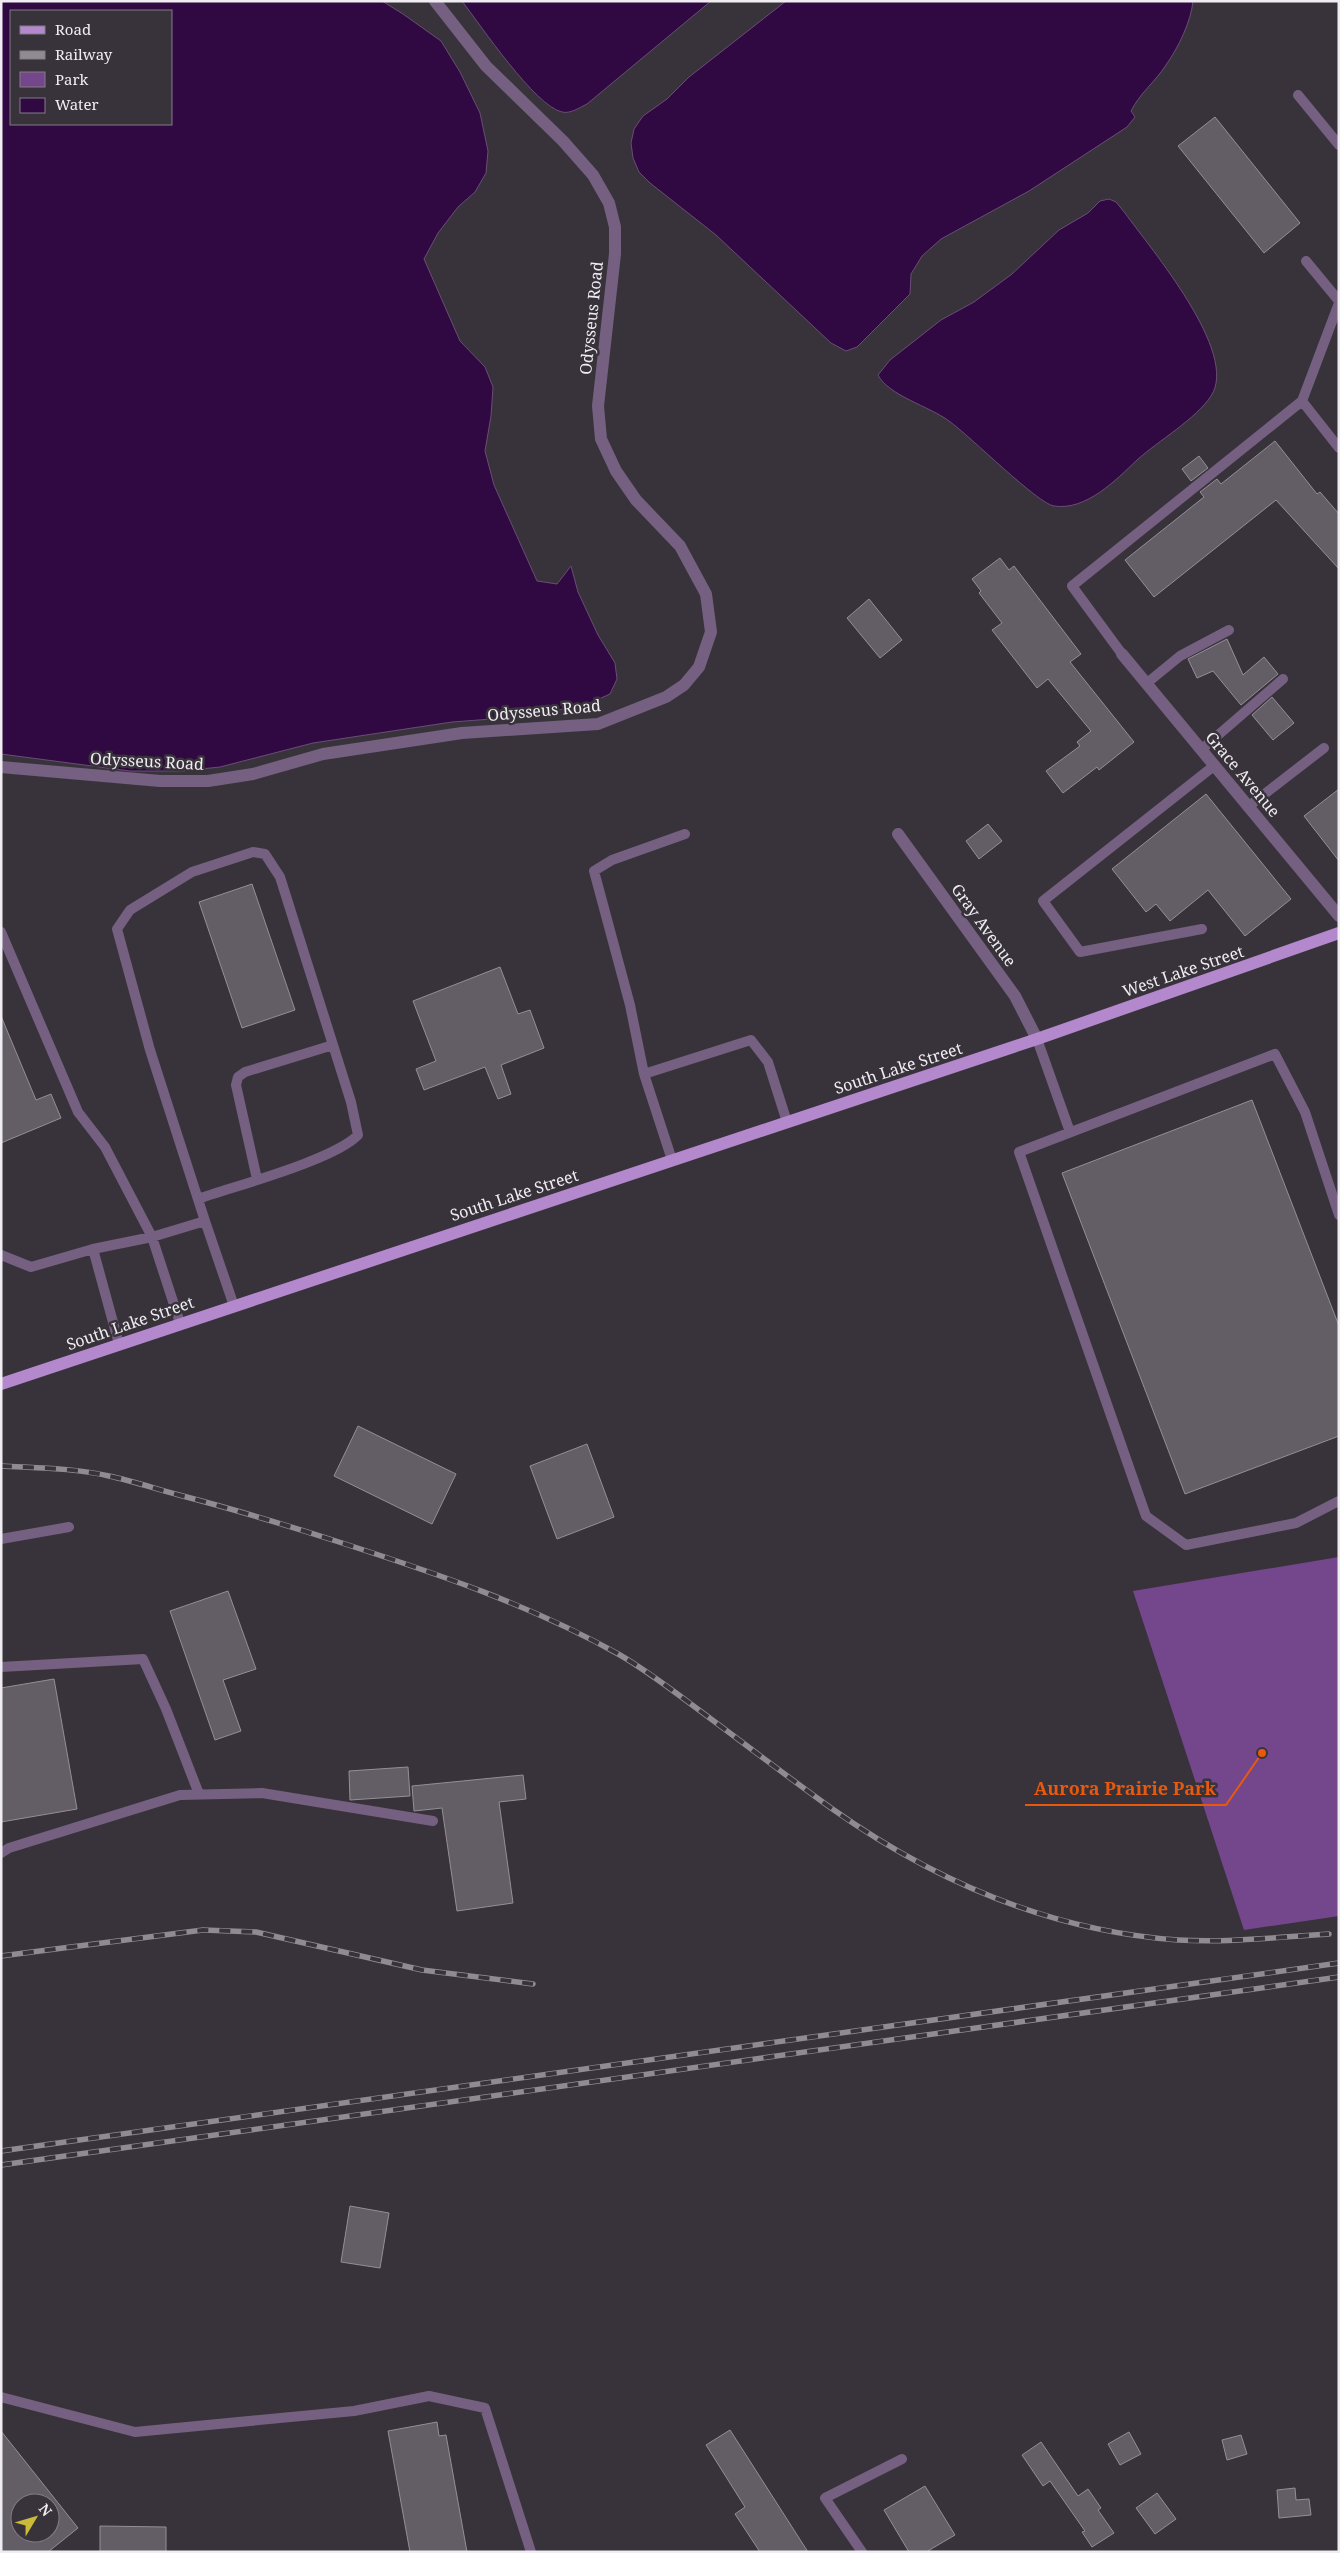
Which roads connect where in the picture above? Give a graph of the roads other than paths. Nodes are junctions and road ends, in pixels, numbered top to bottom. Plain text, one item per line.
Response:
1 (436, 1) edge
2 (1298, 95) dead end
3 (1339, 145) edge
4 (1306, 261) dead end
5 (1339, 302) edge
6 (1302, 400) junction
7 (1339, 448) edge
8 (1229, 630) dead end
9 (1122, 654) joint
10 (1283, 679) dead end
11 (1147, 683) junction
12 (1324, 748) dead end
13 (1202, 749) junction
14 (1215, 765) junction
15 (1, 767) edge
16 (1249, 806) junction
17 (685, 834) dead end
18 (898, 834) dead end
19 (1339, 916) edge
20 (1202, 930) dead end
21 (1, 932) edge
22 (1339, 933) edge
23 (1037, 1039) junction
24 (333, 1045) junction
25 (644, 1074) junction
26 (787, 1122) junction
27 (1070, 1132) junction
28 (672, 1160) junction
29 (256, 1179) junction
30 (198, 1199) junction
31 (1339, 1215) edge
32 (205, 1221) junction
33 (152, 1237) junction
34 (93, 1249) junction
35 (1, 1255) edge
36 (234, 1306) junction
37 (180, 1324) junction
38 (119, 1344) junction
39 (1, 1384) edge
40 (1339, 1501) edge
41 (69, 1527) dead end
42 (1, 1539) edge
43 (1, 1667) edge
44 (199, 1794) junction
45 (433, 1821) dead end
46 (1, 1853) edge
47 (1, 2397) edge
48 (902, 2459) dead end
49 (530, 2552) edge
50 (862, 2552) edge

1 - 15 street, Odysseus Road
2 - 3 lane
4 - 5 lane
5 - 6 lane
6 - 7 lane
6 - 9 lane
8 - 11 lane
9 - 11 street, Grace Avenue
10 - 13 lane
11 - 13 street, Grace Avenue
12 - 16 lane
13 - 14 street, Grace Avenue
14 - 16 street, Grace Avenue
14 - 20 lane
16 - 19 street, Grace Avenue
17 - 25 lane
18 - 23 street, Gray Avenue
21 - 33 lane
22 - 23 main road, West Lake Street
23 - 26 main road, South Lake Street
23 - 27 lane
24 - 29 lane
24 - 29 lane
24 - 30 lane
25 - 26 lane
25 - 28 lane
26 - 28 main road, South Lake Street
27 - 31 lane
27 - 40 lane
28 - 36 main road, South Lake Street
29 - 30 lane
30 - 32 lane
32 - 33 lane
32 - 36 lane
33 - 34 lane
33 - 37 lane
34 - 35 lane
34 - 38 lane
36 - 37 main road, South Lake Street
37 - 38 main road, South Lake Street
38 - 39 main road, South Lake Street
41 - 42 lane
43 - 44 lane
44 - 45 lane
44 - 46 lane
47 - 49 lane
48 - 50 lane

